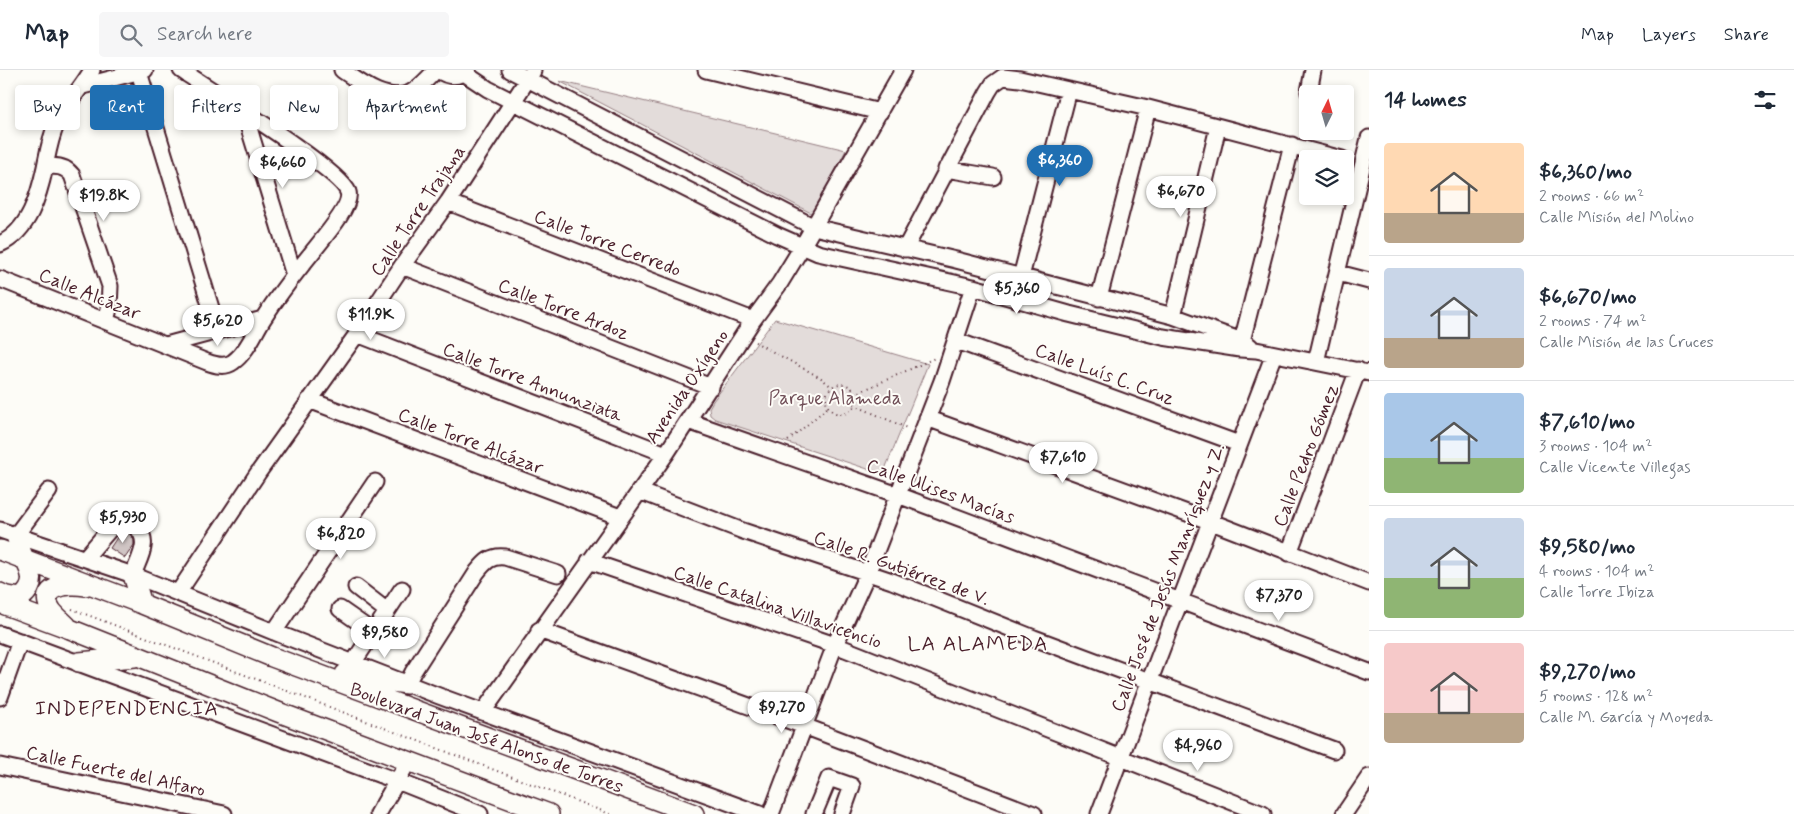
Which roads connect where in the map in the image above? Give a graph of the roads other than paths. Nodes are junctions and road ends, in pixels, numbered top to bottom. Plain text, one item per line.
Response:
1 (92, 70) edge
2 (181, 70) edge
3 (342, 70) edge
4 (437, 70) edge
5 (510, 70) edge
6 (706, 70) edge
7 (903, 70) edge
8 (1313, 70) edge
9 (142, 71) edge
10 (466, 72) edge
11 (531, 74) edge
12 (204, 85) edge
13 (1310, 85) edge
14 (83, 86) junction
15 (1069, 90) junction
16 (514, 101) junction
17 (1148, 108) junction
18 (880, 112) junction
19 (260, 123) edge
20 (1218, 127) junction
21 (250, 130) edge
22 (1369, 138) edge
23 (1292, 145) junction
24 (660, 148) junction
25 (1311, 150) edge
26 (1354, 162) edge
27 (1362, 164) junction
28 (45, 168) junction
29 (946, 169) junction
30 (649, 170) junction
31 (993, 177) dead end
32 (448, 202) junction
33 (814, 227) junction
34 (0, 244) edge
35 (802, 247) junction
36 (905, 249) junction
37 (402, 266) junction
38 (1338, 273) junction
39 (294, 275) junction
40 (1021, 277) junction
41 (0, 279) edge
42 (1369, 280) edge
43 (973, 286) junction
44 (1099, 298) junction
45 (1174, 316) junction
46 (263, 319) junction
47 (754, 320) junction
48 (106, 321) junction
49 (218, 331) junction
50 (357, 334) junction
51 (957, 340) junction
52 (1241, 345) junction
53 (166, 346) junction
54 (1274, 354) junction
55 (1316, 362) junction
56 (1364, 372) edge
57 (711, 387) junction
58 (309, 400) junction
59 (927, 418) junction
60 (688, 421) junction
61 (1239, 444) junction
62 (666, 454) junction
63 (375, 482) dead end
64 (49, 491) dead end
65 (639, 491) junction
66 (898, 495) junction
67 (620, 517) junction
68 (1209, 521) junction
69 (8, 532) edge
70 (0, 550) edge
71 (1289, 553) junction
72 (24, 558) junction
73 (85, 558) junction
74 (589, 561) junction
75 (868, 572) junction
76 (558, 574) dead end
77 (133, 575) junction
78 (1369, 583) edge
79 (356, 587) dead end
80 (402, 589) dead end
81 (106, 590) junction
82 (178, 593) junction
83 (0, 594) edge
84 (1179, 601) junction
85 (0, 604) edge
86 (142, 604) junction
87 (340, 609) dead end
88 (387, 611) junction
89 (70, 628) junction
90 (539, 630) junction
91 (274, 632) junction
92 (373, 632) junction
93 (0, 634) edge
94 (20, 641) junction
95 (835, 645) junction
96 (139, 656) junction
97 (272, 657) junction
98 (79, 662) junction
99 (353, 663) junction
100 (1369, 672) edge
101 (1150, 682) junction
102 (407, 684) junction
103 (1, 693) edge
104 (483, 712) junction
105 (804, 726) junction
106 (1334, 750) dead end
107 (1121, 758) junction
108 (408, 762) junction
109 (0, 766) edge
110 (1369, 776) edge
111 (397, 781) junction
112 (460, 781) junction
113 (452, 803) junction
114 (224, 814) edge
115 (378, 814) edge
116 (480, 814) edge
117 (549, 814) edge
118 (694, 814) edge
119 (760, 814) edge
120 (771, 814) edge
121 (814, 814) edge
122 (842, 814) edge
123 (1034, 814) edge
124 (1099, 814) edge
125 (1263, 814) edge
126 (1344, 814) edge

1 - 14 street
2 - 12 street, Calle Alcázar
3 - 4 street
4 - 10 street
5 - 11 street
6 - 18 street
7 - 18 street, Avenida Oxígeno
8 - 13 street
9 - 14 street
9 - 49 street
10 - 16 street
11 - 16 street, Calle Torre Trajana
11 - 24 street
14 - 28 street
15 - 17 street
15 - 29 street
15 - 40 street
16 - 30 street
16 - 32 street, Calle Torre Trajana
17 - 20 street
17 - 44 street
18 - 33 street, Avenida Oxígeno
19 - 39 street, Calle Alcázar
20 - 23 street
20 - 45 street
21 - 39 street
22 - 27 street
23 - 25 street
23 - 52 street
24 - 30 street
24 - 33 street
26 - 27 street
27 - 38 street
28 - 34 street
28 - 48 street
29 - 31 street
29 - 36 street
30 - 35 street
32 - 37 street, Calle Torre Trajana
32 - 47 street, Calle Torre Cerredo
33 - 35 street, Avenida Oxígeno
33 - 36 street
35 - 43 street
35 - 47 street, Avenida Oxígeno
36 - 40 street
37 - 50 street, Calle Torre Trajana
37 - 57 street, Calle Torre Ardoz
38 - 42 street
38 - 55 street
39 - 46 street, Calle Alcázar
40 - 44 street
41 - 48 street, Calle Alcázar
43 - 51 street
43 - 52 street
44 - 45 street
45 - 52 street
46 - 49 street
46 - 53 street, Calle Alcázar
47 - 57 street, Avenida Oxígeno
48 - 53 street, Calle Alcázar
49 - 53 street
50 - 58 street, Calle Torre Trajana
50 - 62 street, Calle Torre Annunziata
51 - 59 street
51 - 61 street, Calle Luís C. Cruz
52 - 54 street
54 - 55 street
54 - 61 street, Calle José de Jesús Manríquez y Z.
55 - 56 street
56 - 71 street, Calle Pedro Gómez
57 - 60 street, Avenida Oxígeno
58 - 67 street, Calle Torre Alcázar
58 - 82 street, Calle Torre Trajana
59 - 66 street
59 - 68 street
60 - 62 street, Avenida Oxígeno
60 - 66 street, Calle Ulises Macías
61 - 68 street, Calle José de Jesús Manríquez y Z.
62 - 65 street, Avenida Oxígeno
63 - 91 street
64 - 69 street
65 - 67 street, Avenida Oxígeno
65 - 75 street, Calle R. Gutiérrez de V.
66 - 75 street
66 - 84 street, Calle Ulises Macías
67 - 74 street, Avenida Oxígeno
68 - 71 street
68 - 84 street, Calle José de Jesús Manríquez y Z.
69 - 72 main road
69 - 73 street
70 - 72 main road, Boulevard Juan José Alonso de Torres
71 - 78 street
72 - 81 main road, Boulevard Juan José Alonso de Torres
72 - 83 main road
73 - 77 street
73 - 77 street
74 - 90 street, Avenida Oxígeno
74 - 95 street, Calle Catalina Villavicencio
75 - 95 street
75 - 101 street, Calle R. Gutiérrez de V.
76 - 102 street
77 - 82 street
77 - 86 main road
79 - 88 street
80 - 88 street
81 - 86 main road, Boulevard Juan José Alonso de Torres
81 - 89 main road
82 - 91 street
84 - 100 street, Calle Ulises Macías
84 - 101 street, Calle José de Jesús Manríquez y Z.
85 - 89 main road
86 - 97 main road, Boulevard Juan José Alonso de Torres
87 - 92 street
88 - 92 street
89 - 96 main road
90 - 104 street, Avenida Oxígeno
90 - 105 street
91 - 99 street
92 - 99 street
93 - 94 street
94 - 98 street
94 - 103 street
95 - 105 street
95 - 107 street, Calle Catalina Villavicencio
96 - 98 main road
96 - 108 main road
97 - 102 main road
97 - 118 main road, Boulevard Juan José Alonso de Torres
98 - 111 street
99 - 102 street
101 - 106 street, Calle R. Gutiérrez de V.
101 - 107 street, Calle José de Jesús Manríquez y Z.
102 - 104 street
104 - 119 street
105 - 120 street
105 - 123 street
107 - 124 street, Calle José de Jesús Manríquez y Z.
107 - 125 street, Calle Catalina Villavicencio
108 - 111 street
108 - 112 main road
109 - 114 street, Calle Fuerte del Alfaro
110 - 126 street
111 - 113 street
111 - 115 street
112 - 113 street
112 - 117 main road
113 - 116 street
121 - 122 street

